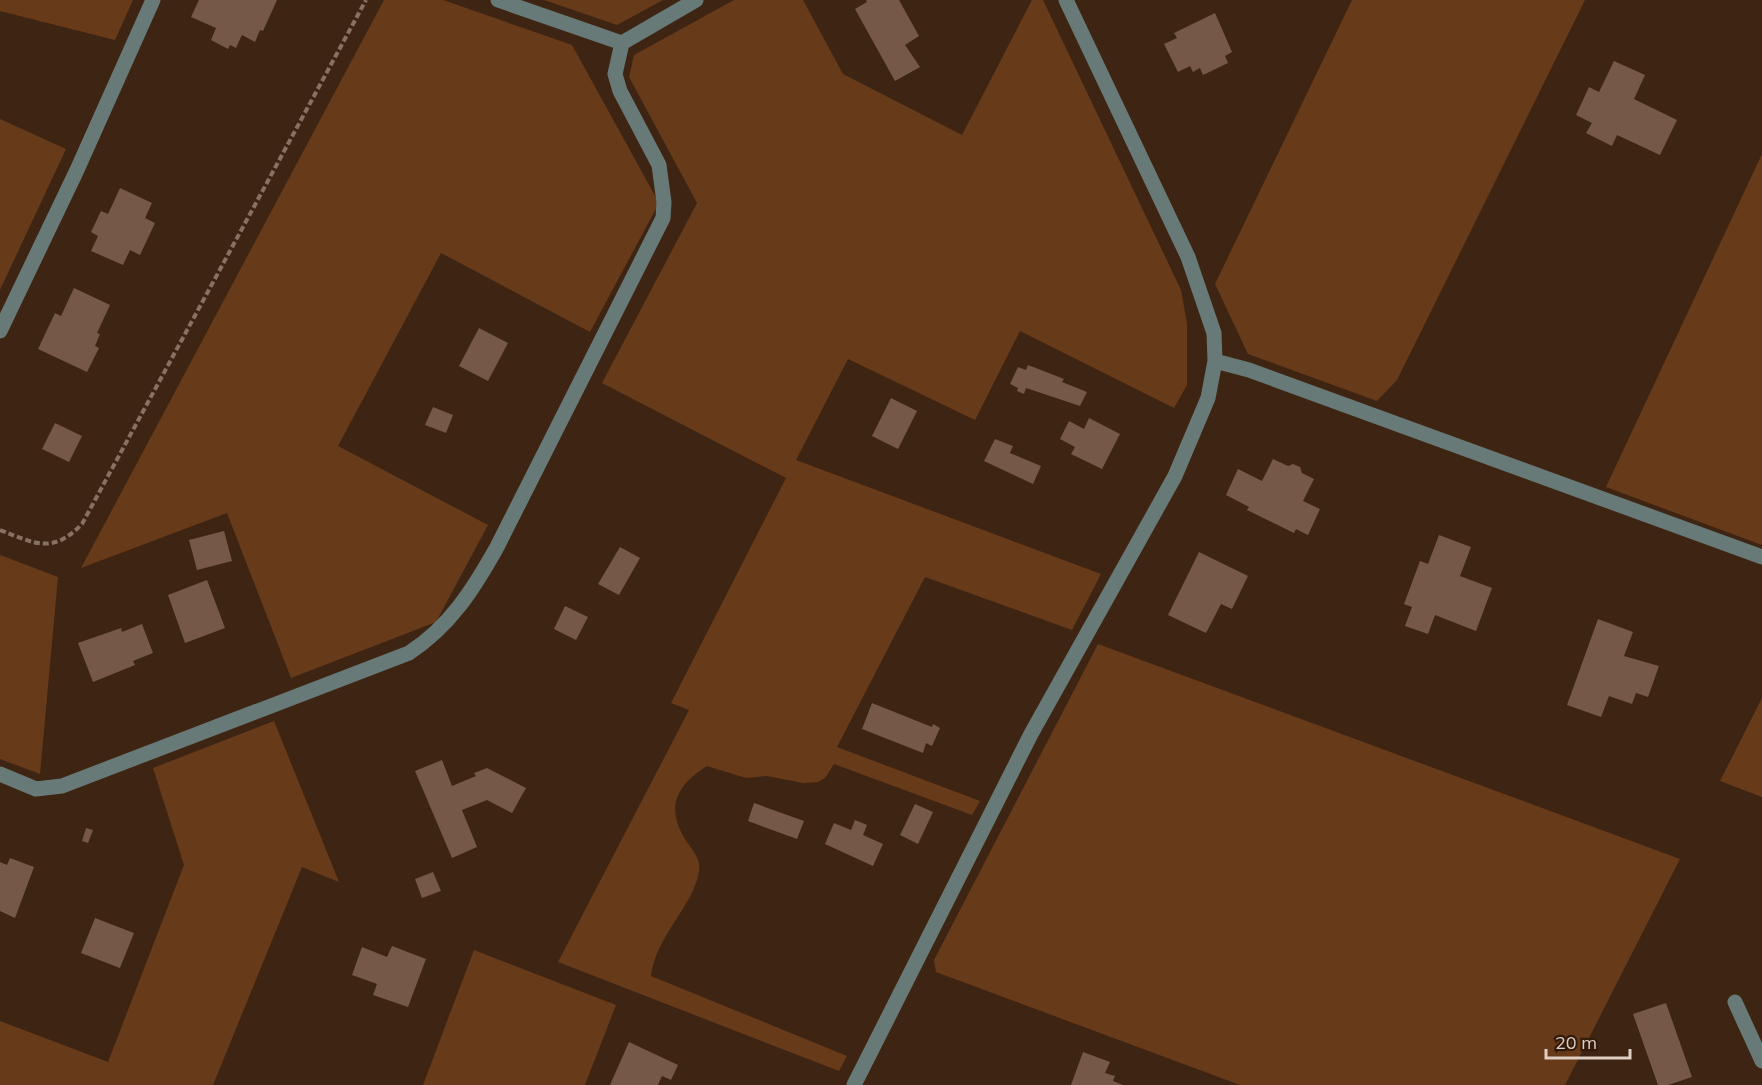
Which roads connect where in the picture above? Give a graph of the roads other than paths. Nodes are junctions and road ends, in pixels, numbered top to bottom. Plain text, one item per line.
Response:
1 (153, 0) edge
2 (498, 0) edge
3 (696, 0) edge
4 (1066, 0) edge
5 (622, 43) junction
6 (0, 331) edge
7 (1215, 361) junction
8 (1762, 557) edge
9 (0, 774) edge
10 (1735, 1002) dead end
11 (1762, 1061) edge
12 (854, 1085) edge

1 - 6 street
2 - 5 street
3 - 5 street
4 - 7 street
5 - 9 street
7 - 8 street
7 - 12 street
10 - 11 street

